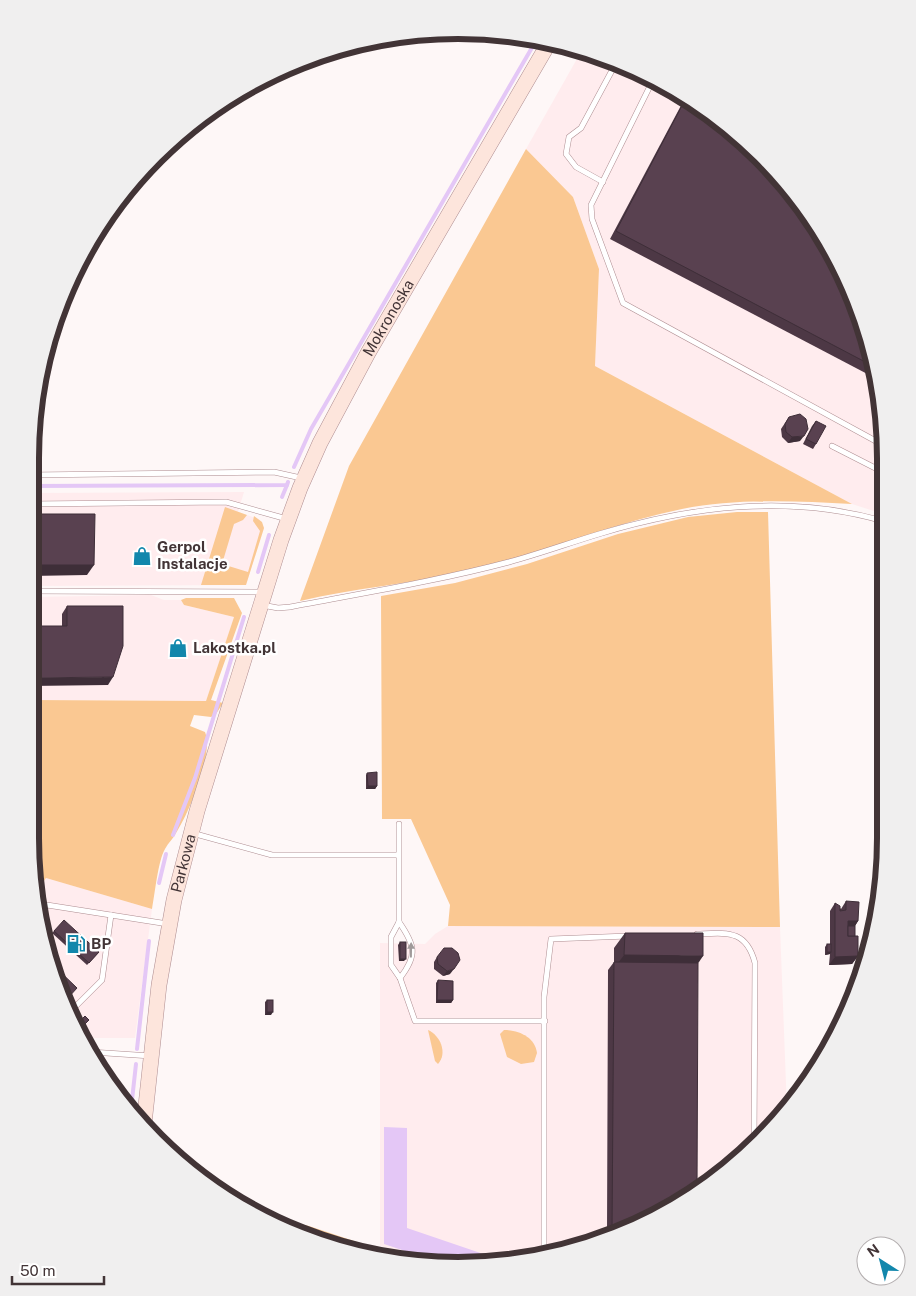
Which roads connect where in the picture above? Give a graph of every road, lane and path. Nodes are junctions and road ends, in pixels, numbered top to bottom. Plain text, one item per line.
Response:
1 (546, 48) edge
2 (612, 69) edge
3 (650, 86) edge
4 (603, 182) junction
5 (876, 442) edge
6 (832, 446) dead end
7 (877, 469) edge
8 (39, 475) edge
9 (304, 478) junction
10 (39, 504) edge
11 (288, 519) junction
12 (877, 520) edge
13 (39, 591) joint
14 (262, 602) junction
15 (39, 618) edge
16 (399, 824) dead end
17 (192, 833) junction
18 (398, 855) junction
19 (45, 908) edge
20 (111, 915) junction
21 (399, 922) junction
22 (168, 924) junction
23 (690, 934) edge
24 (630, 936) edge
25 (400, 978) junction
26 (75, 1007) edge
27 (545, 1021) junction
28 (98, 1052) edge
29 (151, 1056) junction
30 (145, 1116) edge
31 (754, 1134) edge
32 (544, 1248) edge

1 - 9 main road, Mokronoska
2 - 4 lane
3 - 4 lane
4 - 5 lane
6 - 7 lane
8 - 9 lane
9 - 11 main road, Mokronoska
10 - 11 lane
11 - 14 main road, Mokronoska
12 - 14 lane
13 - 14 lane
13 - 15 lane
14 - 17 main road, Parkowa
16 - 18 lane
17 - 18 lane
17 - 22 main road, Parkowa
18 - 21 lane
19 - 20 lane
20 - 22 lane
20 - 26 lane
21 - 25 lane
25 -> 21 lane
22 - 29 main road, Parkowa
23 - 31 lane
24 - 27 lane
25 - 27 lane
27 - 32 lane
28 - 29 lane
29 - 30 main road, Parkowa

